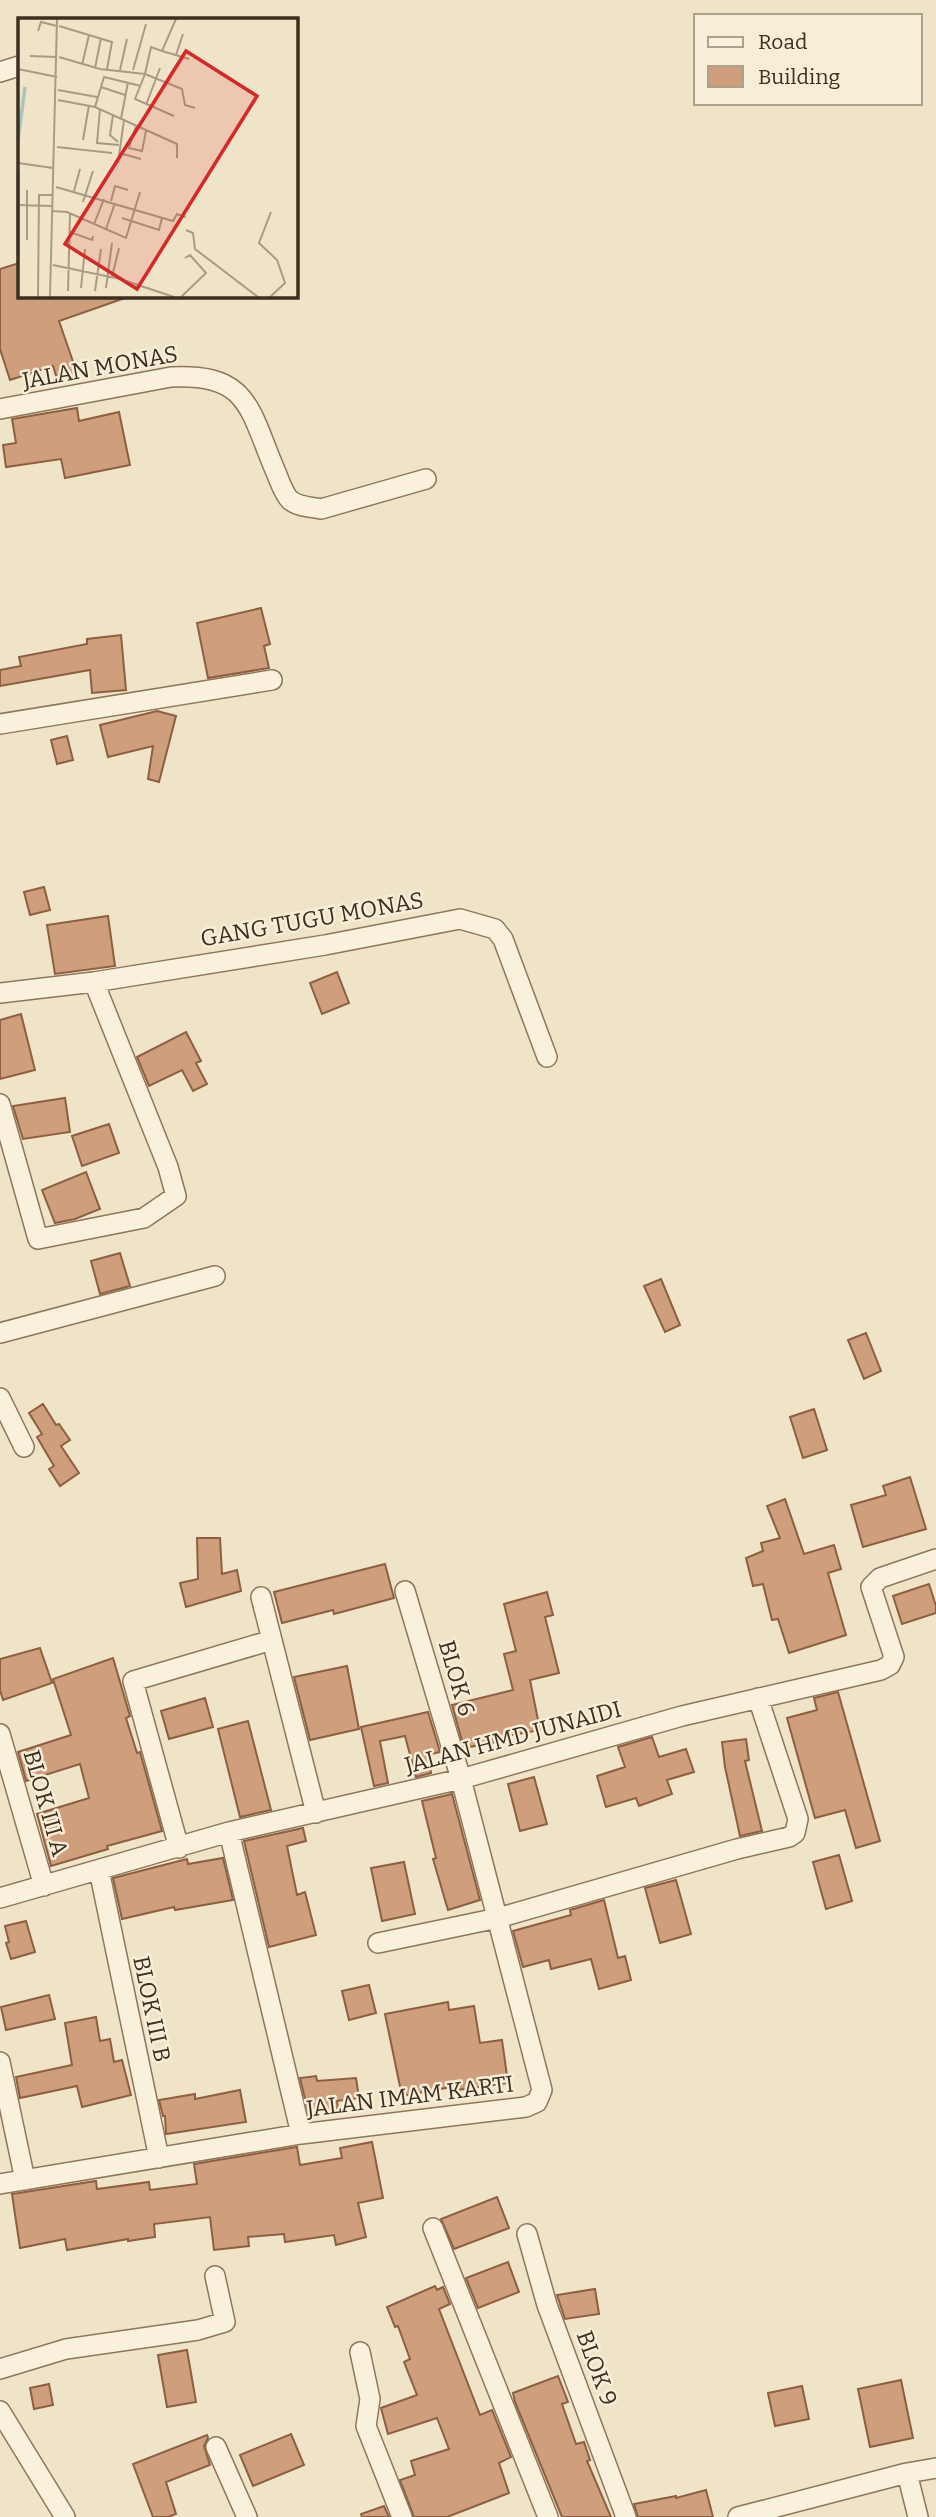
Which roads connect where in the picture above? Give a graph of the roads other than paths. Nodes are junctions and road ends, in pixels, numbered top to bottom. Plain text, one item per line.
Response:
1 (18, 66) edge
2 (0, 72) edge
3 (0, 409) edge
4 (426, 479) dead end
5 (272, 680) dead end
6 (0, 724) edge
7 (94, 982) junction
8 (0, 993) edge
9 (547, 1056) dead end
10 (0, 1104) edge
11 (215, 1276) dead end
12 (0, 1333) edge
13 (0, 1398) edge
14 (24, 1447) dead end
15 (936, 1559) edge
16 (405, 1591) dead end
17 (261, 1597) dead end
18 (272, 1640) junction
19 (758, 1698) junction
20 (0, 1734) edge
21 (461, 1779) junction
22 (316, 1813) junction
23 (229, 1832) junction
24 (179, 1847) junction
25 (99, 1870) junction
26 (44, 1886) junction
27 (0, 1898) edge
28 (498, 1918) junction
29 (378, 1943) dead end
30 (0, 2062) edge
31 (301, 2134) junction
32 (159, 2158) junction
33 (25, 2180) junction
34 (0, 2184) edge
35 (433, 2228) dead end
36 (527, 2234) dead end
37 (215, 2276) dead end
38 (360, 2353) dead end
39 (0, 2369) edge
40 (0, 2411) edge
41 (216, 2447) dead end
42 (936, 2468) edge
43 (907, 2473) junction
44 (65, 2517) edge
45 (247, 2517) edge
46 (402, 2517) edge
47 (548, 2517) edge
48 (626, 2517) edge
49 (738, 2517) edge
50 (918, 2517) edge

1 - 2 street
3 - 4 street, JALAN MONAS
5 - 6 street
7 - 8 street, GANG TUGU MONAS
7 - 9 street, GANG TUGU MONAS
7 - 10 street
11 - 12 street
13 - 14 street
15 - 19 street, JALAN HMD JUNAIDI
16 - 21 street, BLOK 6
17 - 18 street
18 - 22 street
18 - 24 street
19 - 21 street, JALAN HMD JUNAIDI
19 - 28 street
20 - 26 street, BLOK III A
21 - 22 street, JALAN HMD JUNAIDI
21 - 28 street, JALAN IMAM KARTI
22 - 23 street, JALAN HMD JUNAIDI
23 - 24 street, JALAN HMD JUNAIDI
23 - 31 street
24 - 25 street, JALAN HMD JUNAIDI
25 - 26 street, JALAN HMD JUNAIDI
25 - 32 street, BLOK III B
26 - 27 street, JALAN HMD JUNAIDI
28 - 29 street
28 - 31 street, JALAN IMAM KARTI
30 - 33 street
31 - 32 street, JALAN IMAM KARTI
32 - 33 street, JALAN IMAM KARTI
33 - 34 street, JALAN IMAM KARTI
35 - 47 street
36 - 48 street, BLOK 9
37 - 39 street
38 - 46 street
40 - 44 street
41 - 45 street
42 - 43 street
43 - 49 street
43 - 50 street

